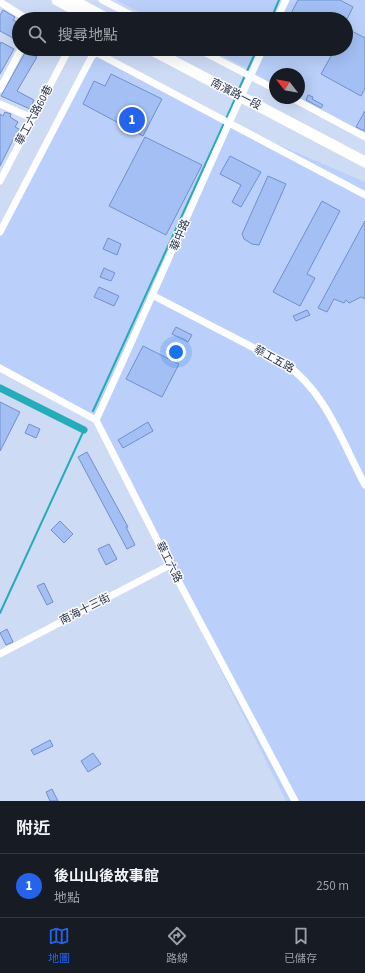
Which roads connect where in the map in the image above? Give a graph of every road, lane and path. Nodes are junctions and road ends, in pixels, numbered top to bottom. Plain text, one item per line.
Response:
1 (57, 0) edge
2 (72, 0) edge
3 (102, 0) edge
4 (286, 0) edge
5 (0, 2) edge
6 (16, 12) edge
7 (80, 12) edge
8 (95, 12) edge
9 (125, 12) edge
10 (280, 12) edge
11 (17, 56) edge
12 (66, 56) edge
13 (92, 56) edge
14 (103, 56) edge
15 (165, 56) edge
16 (178, 56) edge
17 (211, 56) edge
18 (259, 56) edge
19 (250, 76) junction
20 (269, 86) edge
21 (0, 88) edge
22 (242, 93) junction
23 (0, 104) edge
24 (303, 104) edge
25 (32, 118) junction
26 (228, 123) junction
27 (365, 137) edge
28 (365, 154) edge
29 (365, 162) edge
30 (0, 181) edge
31 (365, 195) edge
32 (0, 232) edge
33 (154, 296) junction
34 (0, 368) edge
35 (96, 420) junction
36 (365, 485) edge
37 (170, 565) junction
38 (0, 654) edge
39 (295, 801) edge

1 - 7 main road
2 - 8 main road
3 - 9 street
4 - 10 street
5 - 6 street
11 - 21 street
12 - 25 street, 華工六路60巷
13 - 32 street
14 - 26 street
15 - 22 main road, 南濱路一段
16 - 22 main road, 南濱路一段
17 - 19 street
18 - 19 street, 華中路
19 - 20 street
19 - 22 street, 華中路
22 - 26 street, 華中路
22 - 28 main road, 南濱路一段
22 - 29 main road, 南濱路一段
23 - 25 street
24 - 27 street
25 - 30 street, 華工六路60巷
26 - 31 street
26 - 33 street, 華中路
33 - 35 street, 華中路
33 - 36 street, 華工五路
34 - 35 street
35 - 37 street, 華工六路
37 - 38 street, 南海十三街
37 - 39 street, 華工六路

